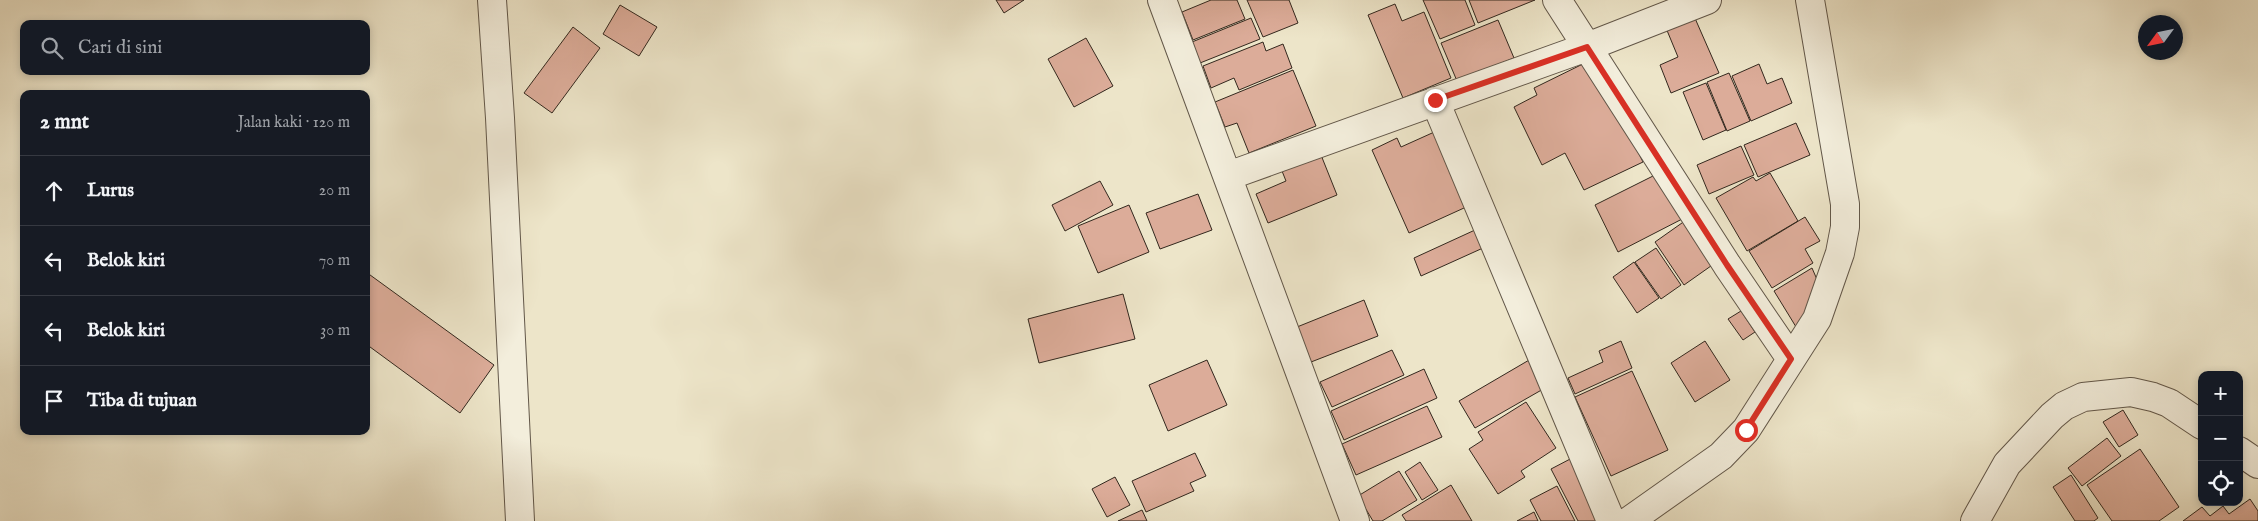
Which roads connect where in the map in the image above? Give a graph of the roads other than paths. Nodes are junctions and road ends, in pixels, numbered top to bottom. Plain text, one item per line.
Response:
1 (492, 0) edge
2 (1162, 0) edge
3 (1557, 0) edge
4 (1707, 0) edge
5 (1810, 0) edge
6 (1587, 47) junction
7 (1435, 100) junction
8 (1228, 176) junction
9 (1791, 359) junction
10 (2198, 422) edge
11 (2243, 454) edge
12 (2258, 464) edge
13 (520, 521) edge
14 (1355, 521) edge
15 (1611, 521) edge
16 (1629, 521) edge
17 (1975, 521) edge

1 - 13 street
2 - 8 street
3 - 6 street
4 - 6 street
5 - 9 street
6 - 7 street
6 - 9 street
7 - 8 street
7 - 15 street
8 - 14 street
9 - 16 street
10 - 17 street
11 - 12 street

